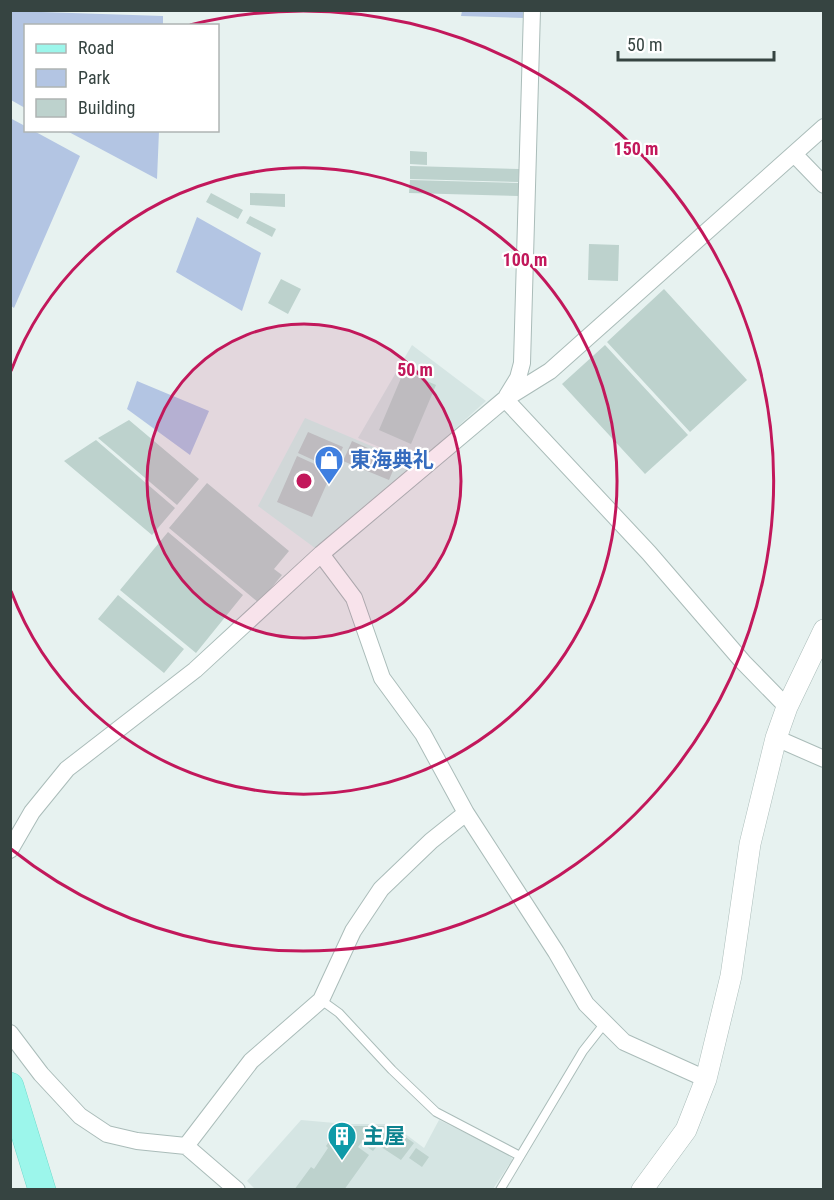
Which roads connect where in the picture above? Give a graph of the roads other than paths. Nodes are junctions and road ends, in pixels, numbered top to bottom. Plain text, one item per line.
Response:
1 (532, 10) edge
2 (824, 127) edge
3 (794, 154) junction
4 (824, 185) edge
5 (505, 399) junction
6 (321, 554) junction
7 (824, 630) edge
8 (787, 707) junction
9 (776, 738) junction
10 (824, 759) edge
11 (466, 813) junction
12 (10, 850) edge
13 (321, 1000) junction
14 (605, 1023) junction
15 (10, 1033) edge
16 (706, 1079) junction
17 (10, 1086) edge
18 (186, 1146) junction
19 (520, 1156) junction
20 (42, 1190) edge
21 (237, 1190) edge
22 (500, 1190) edge
23 (642, 1190) edge

1 - 5 street
2 - 3 street
3 - 4 street
3 - 5 street
5 - 6 street
5 - 8 street
6 - 11 street
6 - 12 street
7 - 8 street
8 - 9 street
9 - 10 street
9 - 16 street
11 - 13 street
11 - 14 street
13 - 18 street
13 - 19 lane
14 - 16 street
14 - 19 lane
15 - 18 street
16 - 23 street
17 - 20 main road
18 - 21 street
19 - 22 lane

